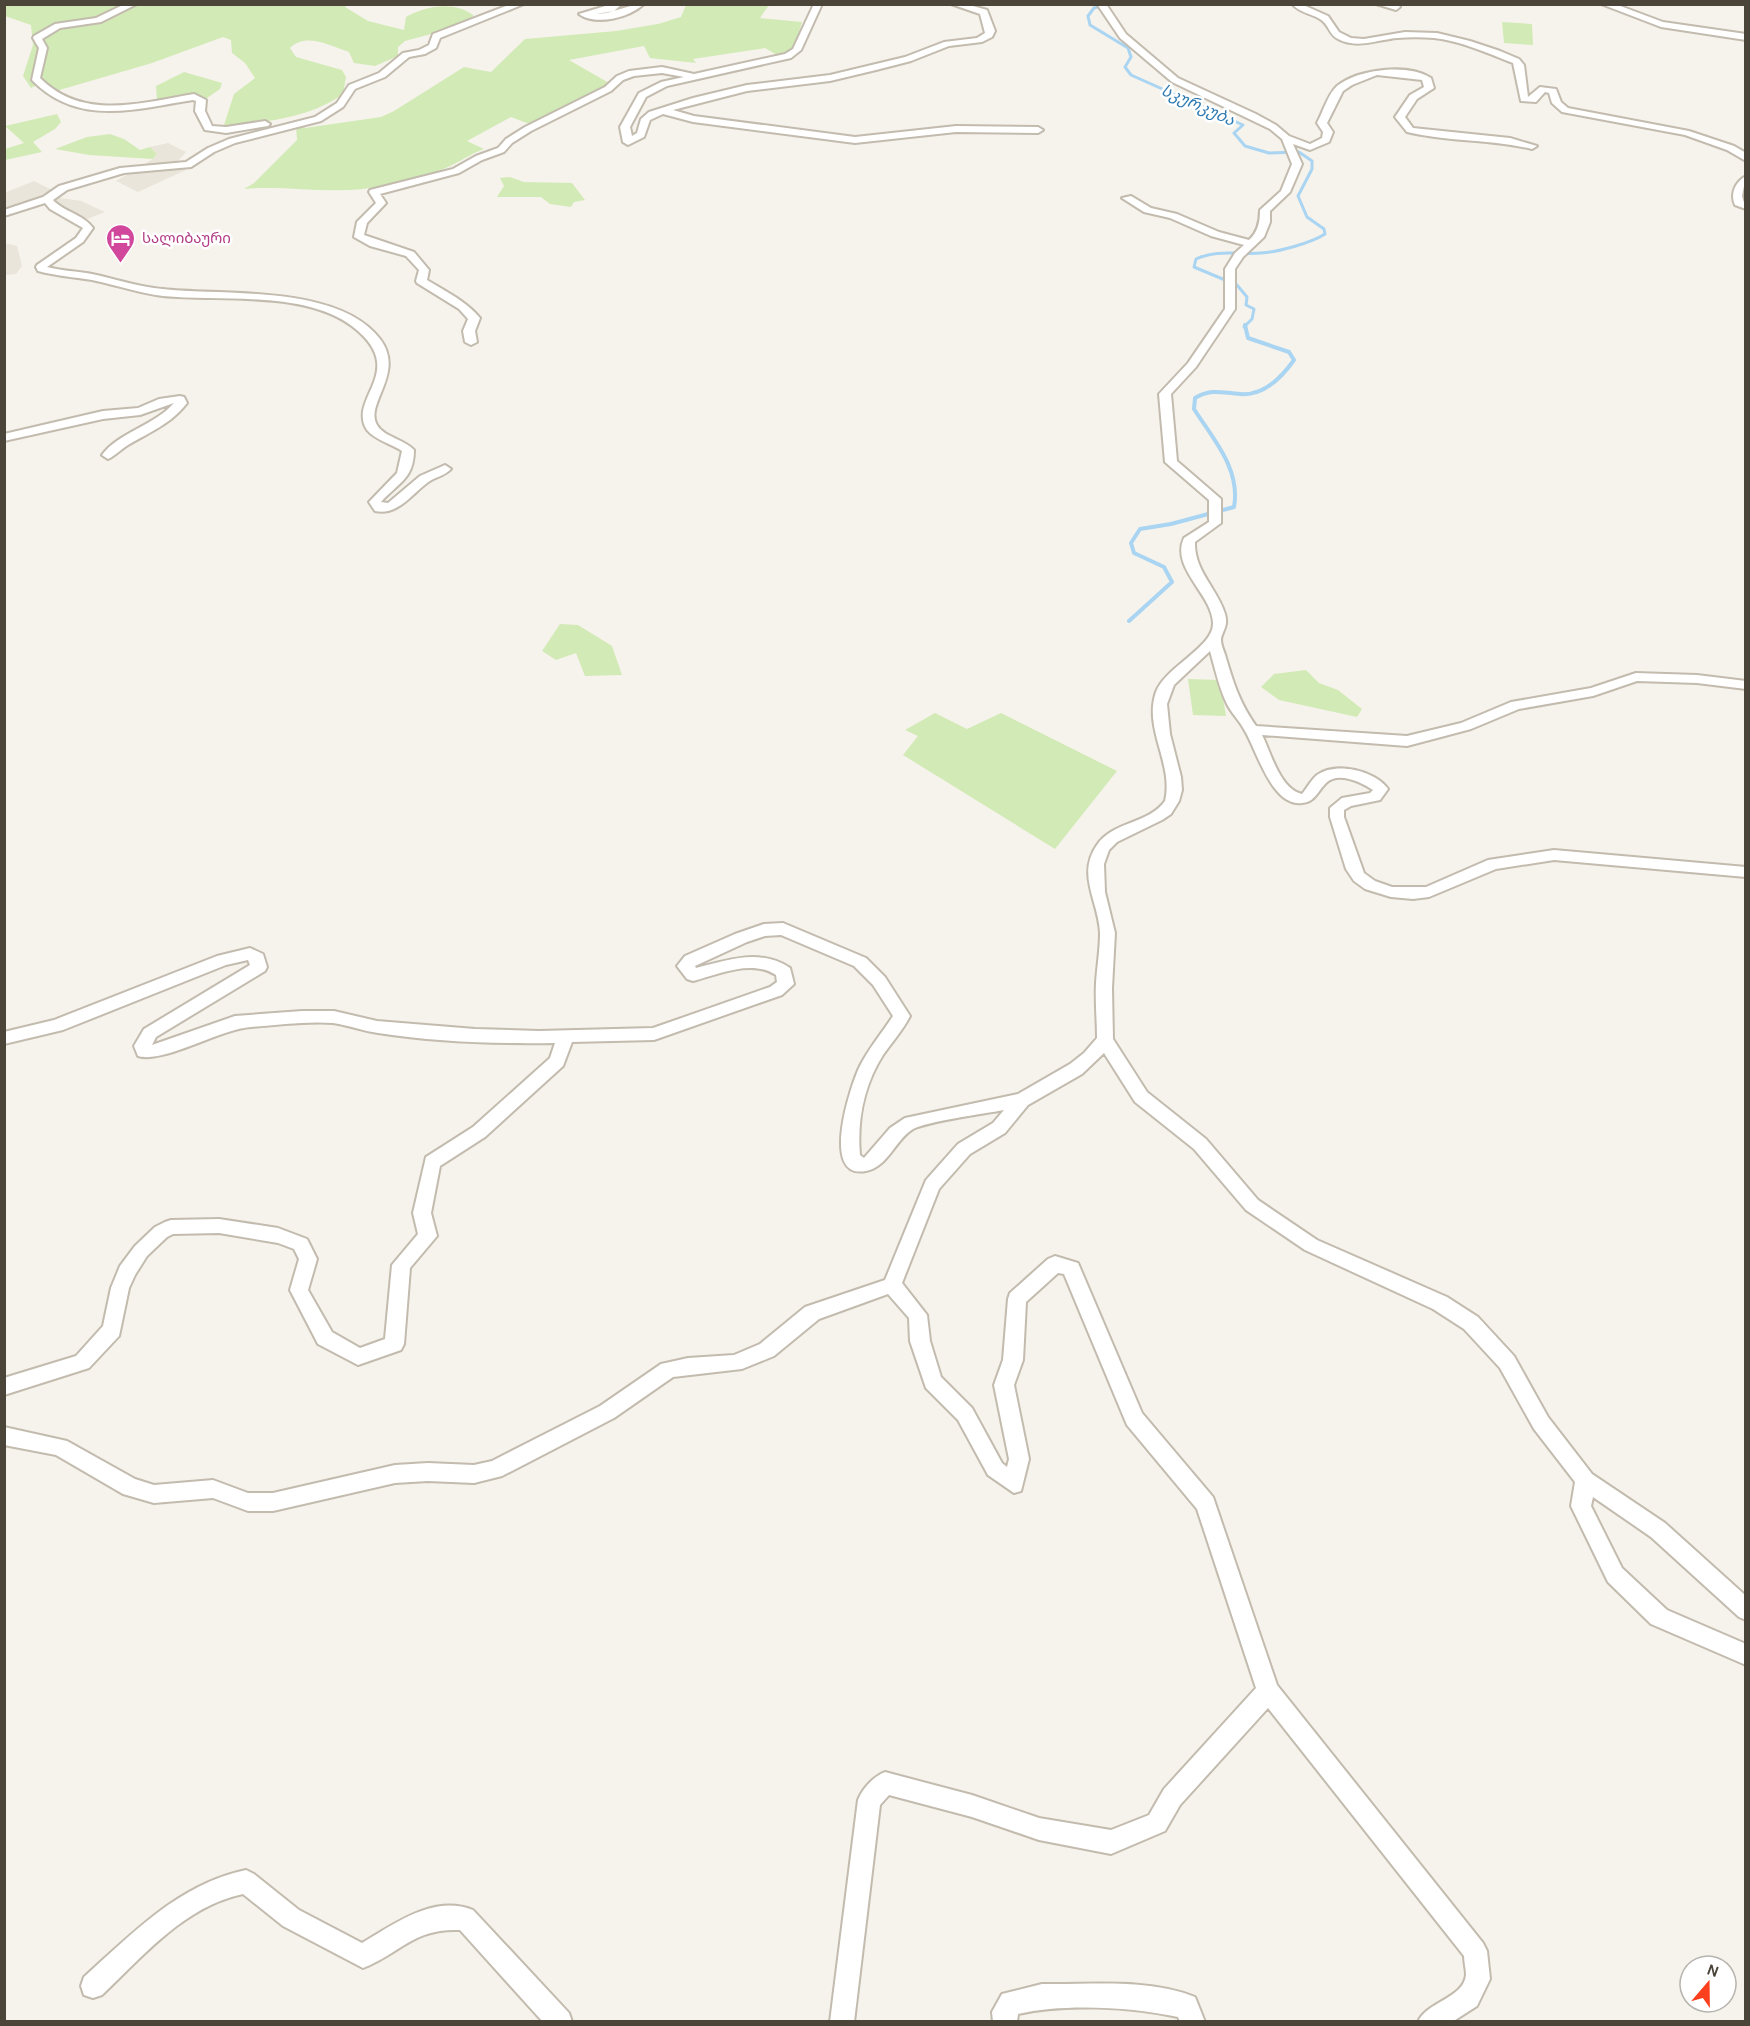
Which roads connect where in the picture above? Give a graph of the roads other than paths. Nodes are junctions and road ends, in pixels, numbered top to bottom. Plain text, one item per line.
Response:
1 (134, 4) edge
2 (520, 4) edge
3 (618, 4) edge
4 (640, 4) edge
5 (818, 4) edge
6 (956, 4) edge
7 (1296, 4) edge
8 (1380, 4) edge
9 (1392, 4) edge
10 (1605, 4) edge
11 (1103, 6) edge
12 (1746, 37) edge
13 (693, 76) junction
14 (664, 111) junction
15 (302, 123) junction
16 (1038, 130) dead end
17 (1286, 138) junction
18 (1532, 146) dead end
19 (1746, 158) edge
20 (1746, 179) edge
21 (1126, 198) dead end
22 (47, 200) junction
23 (1746, 206) edge
24 (4, 213) edge
25 (1245, 250) junction
26 (471, 342) dead end
27 (4, 438) edge
28 (108, 455) dead end
29 (445, 469) dead end
30 (1214, 639) junction
31 (1746, 685) edge
32 (1252, 730) junction
33 (1746, 872) edge
34 (566, 1036) junction
35 (4, 1038) edge
36 (1105, 1040) junction
37 (1022, 1100) junction
38 (892, 1285) junction
39 (4, 1387) edge
40 (4, 1436) edge
41 (1585, 1480) junction
42 (1746, 1610) edge
43 (1746, 1655) edge
44 (1268, 1691) junction
45 (93, 1986) dead end
46 (560, 2022) edge
47 (842, 2022) edge
48 (1005, 2022) edge
49 (1193, 2022) edge
50 (1430, 2022) edge

1 - 15 street
2 - 15 street
3 - 4 street
5 - 13 street
6 - 14 street
7 - 19 street
8 - 9 street
10 - 12 street
11 - 17 street
13 - 14 street
13 - 26 street
14 - 16 street
15 - 22 street
17 - 18 street
17 - 25 street
20 - 23 street
21 - 25 street
22 - 24 street
22 - 29 street
25 - 30 street
27 - 28 street
30 - 32 street
30 - 36 street
31 - 32 street
32 - 33 street
34 - 35 street
34 - 37 street
34 - 39 street
36 - 37 street
36 - 41 street
37 - 38 street
38 - 40 street
38 - 44 street
41 - 42 street
41 - 43 street
44 - 47 street
44 - 50 street
45 - 46 street
48 - 49 street

